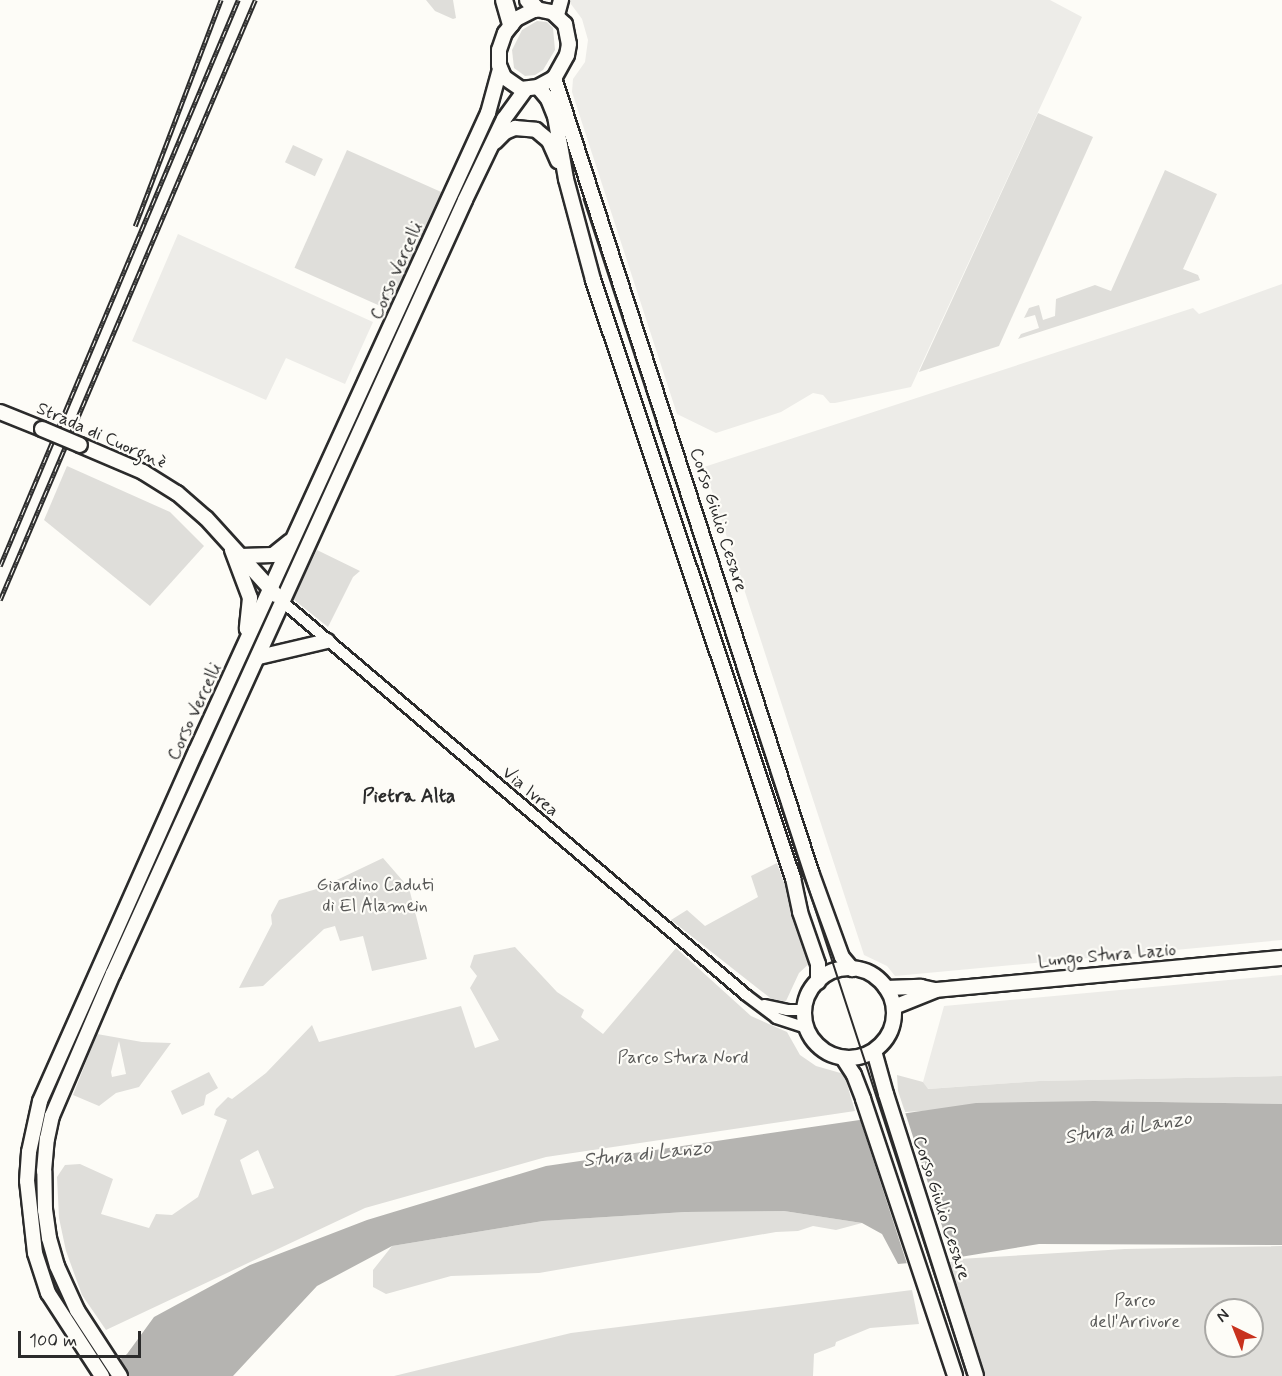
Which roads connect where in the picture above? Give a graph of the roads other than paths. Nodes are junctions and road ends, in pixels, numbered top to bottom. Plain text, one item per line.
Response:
1 (504, 0) edge
2 (561, 0) edge
3 (535, 3) edge
4 (557, 15) junction
5 (511, 24) junction
6 (500, 69) junction
7 (554, 78) junction
8 (532, 88) junction
9 (490, 147) junction
10 (566, 179) junction
11 (0, 412) edge
12 (297, 532) junction
13 (229, 543) junction
14 (241, 556) junction
15 (271, 589) junction
16 (284, 603) junction
17 (327, 641) junction
18 (244, 650) junction
19 (259, 657) junction
20 (1282, 958) edge
21 (852, 969) junction
22 (818, 982) junction
23 (886, 988) junction
24 (936, 990) junction
25 (757, 1003) junction
26 (894, 1007) junction
27 (805, 1010) junction
28 (807, 1028) junction
29 (874, 1051) junction
30 (843, 1058) junction
31 (102, 1376) edge
32 (120, 1376) edge
33 (955, 1376) edge
34 (976, 1376) edge

1 - 5 highway
2 - 4 main road
3 - 4 main road
3 - 5 main road
4 - 7 main road
5 - 6 main road
6 - 8 main road
6 - 12 main road, Corso Vercelli
7 - 8 main road
7 - 21 main road, Corso Giulio Cesare
8 - 9 main road, Corso Vercelli
8 - 10 main road
9 - 10 main road
9 - 16 main road, Corso Vercelli
10 - 22 main road
11 - 13 main road, Strada di Cuorgnè, bridge
12 - 14 main road
12 - 15 main road, Corso Vercelli
13 - 14 main road, Strada di Cuorgnè
13 - 18 main road
14 - 15 main road, Strada di Cuorgnè
15 - 16 main road, Strada di Cuorgnè
15 - 18 main road, Corso Vercelli
16 - 17 street, Via Ivrea
16 - 19 main road, Corso Vercelli
17 - 19 main road
17 - 25 street, Via Ivrea
18 - 31 main road, Corso Vercelli
19 - 32 main road, Corso Vercelli
20 - 24 main road, Lungo Stura Lazio
21 - 22 main road
21 - 23 main road
22 - 27 main road
23 - 24 main road, Lungo Stura Lazio
23 - 26 main road
24 - 26 main road, Lungo Stura Lazio
25 - 27 street, Via Ivrea
25 - 28 street, Via Ivrea
26 - 29 main road
27 - 28 main road
28 - 30 main road
29 - 30 main road
29 - 34 main road, Corso Giulio Cesare
30 - 33 main road

